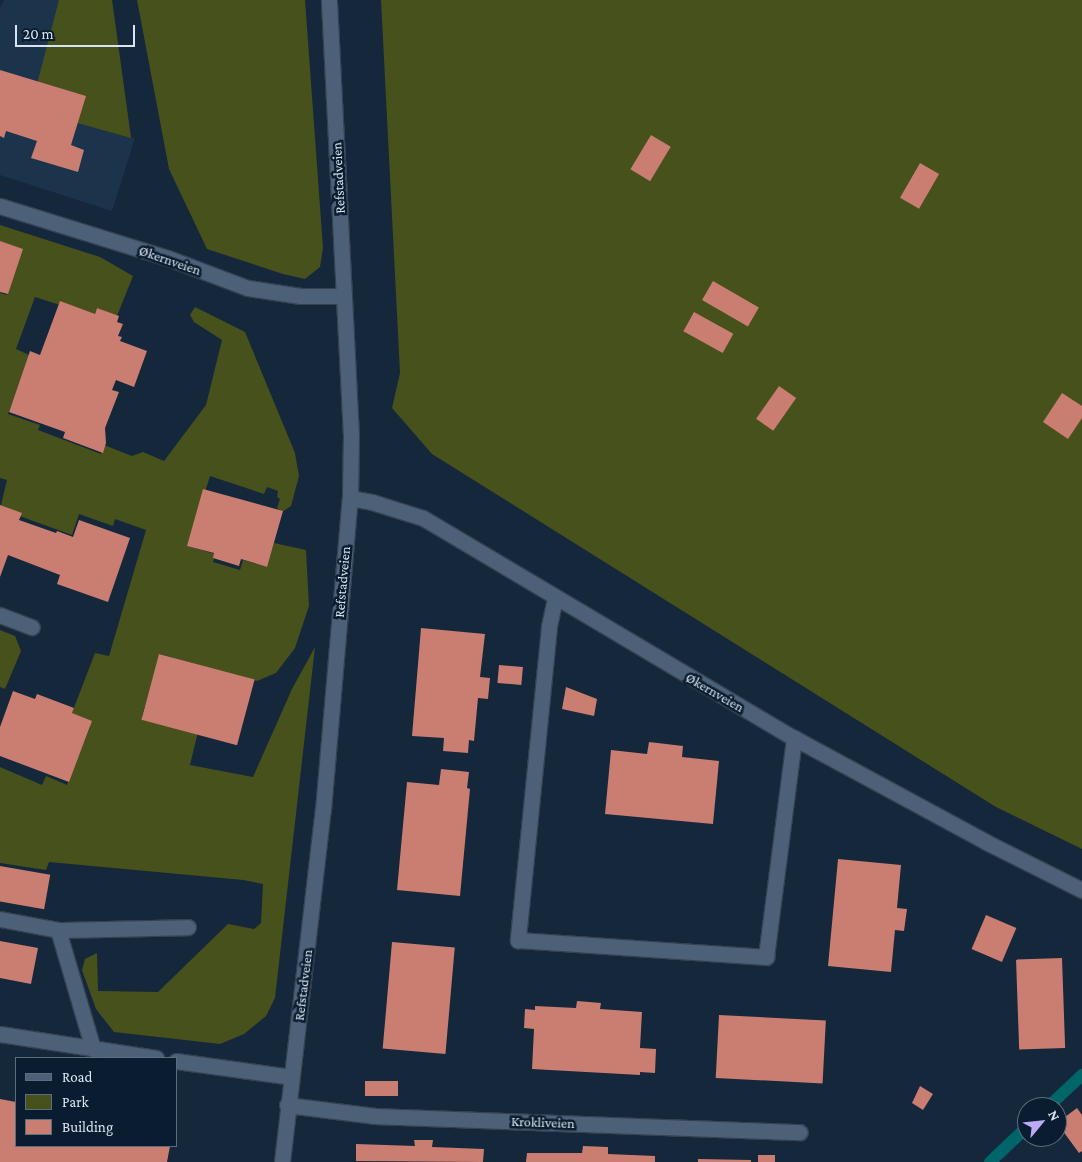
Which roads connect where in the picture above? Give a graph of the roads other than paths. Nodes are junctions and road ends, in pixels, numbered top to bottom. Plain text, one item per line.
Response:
1 (329, 0) edge
2 (0, 206) edge
3 (344, 296) junction
4 (350, 498) junction
5 (555, 598) junction
6 (0, 615) edge
7 (32, 627) dead end
8 (794, 738) junction
9 (1082, 890) edge
10 (0, 919) edge
11 (188, 927) dead end
12 (58, 930) junction
13 (0, 1034) edge
14 (93, 1048) junction
15 (150, 1057) edge
16 (178, 1061) edge
17 (290, 1077) junction
18 (287, 1105) junction
19 (800, 1132) dead end
20 (282, 1162) edge

1 - 3 street, Refstadveien
2 - 3 street, Økernveien
3 - 4 street, Refstadveien
4 - 5 street, Økernveien
4 - 17 street, Refstadveien
5 - 8 street, Økernveien
5 - 8 street
6 - 7 street
8 - 9 street, Økernveien
10 - 12 street
11 - 12 street
12 - 14 street
13 - 14 street
14 - 15 street
16 - 17 street
17 - 18 street, Refstadveien
18 - 19 street, Krokliveien
18 - 20 street, Refstadveien

